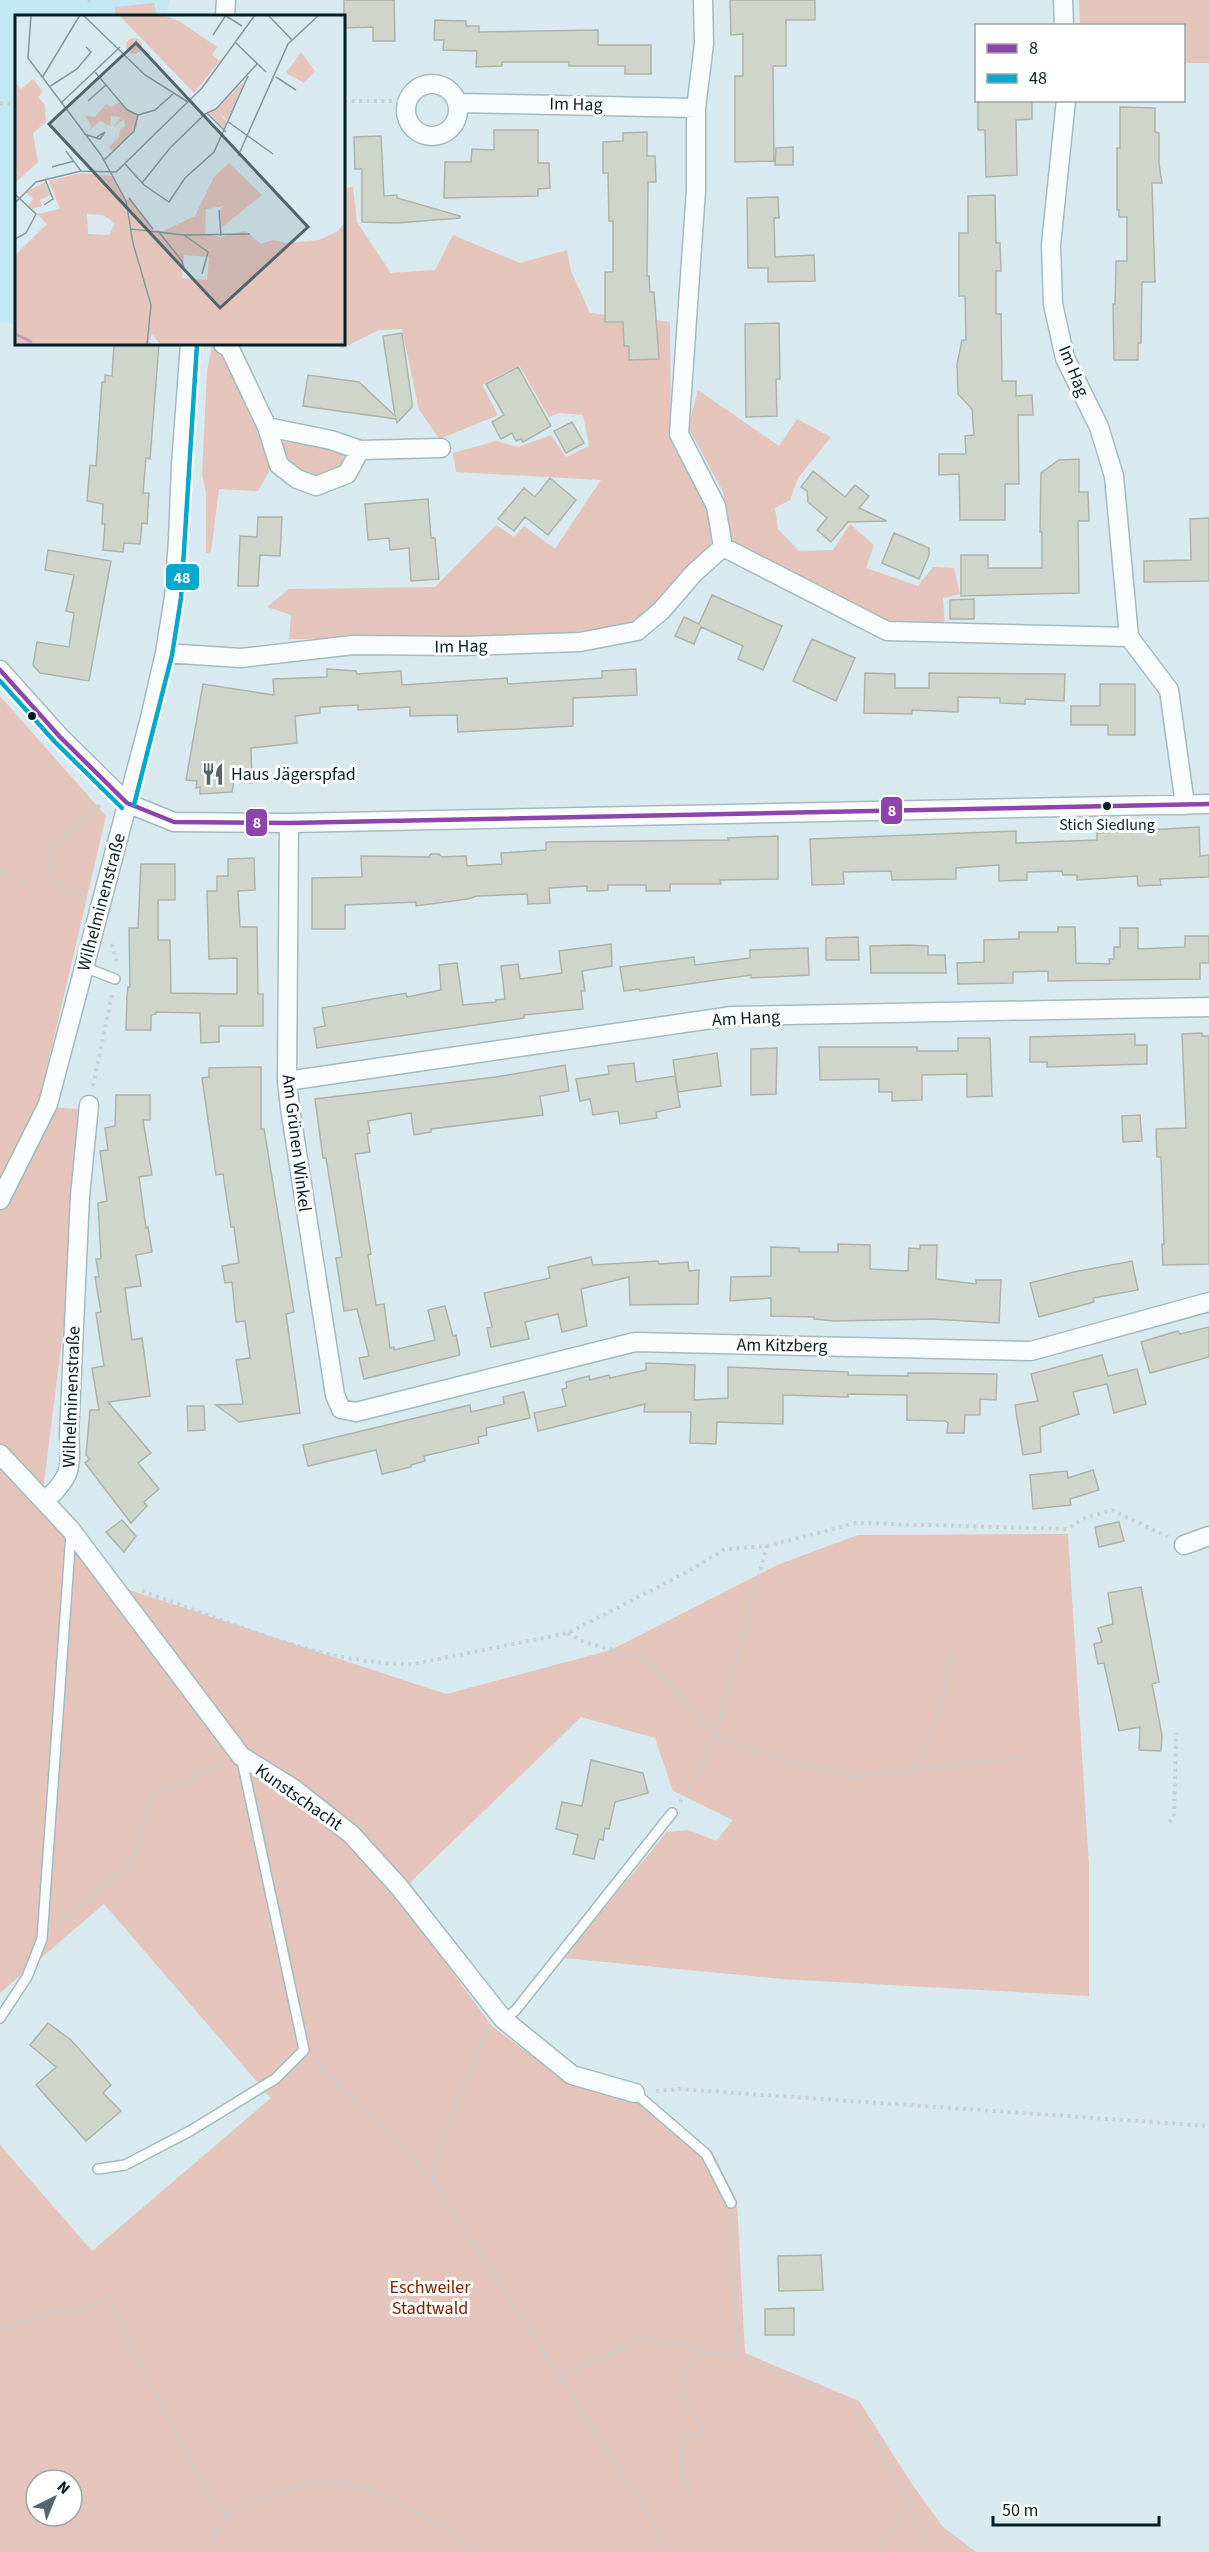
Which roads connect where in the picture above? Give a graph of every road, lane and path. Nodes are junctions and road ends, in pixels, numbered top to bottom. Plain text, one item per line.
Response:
1 (88, 0) edge
2 (226, 0) edge
3 (703, 0) edge
4 (1064, 0) edge
5 (95, 3) dead end
6 (225, 15) edge
7 (1064, 24) edge
8 (345, 100) edge
9 (407, 101) junction
10 (0, 102) edge
11 (1066, 102) edge
12 (457, 103) junction
13 (15, 104) edge
14 (696, 108) junction
15 (190, 345) edge
16 (224, 345) edge
17 (267, 427) junction
18 (441, 448) dead end
19 (360, 450) junction
20 (723, 547) junction
21 (1129, 637) junction
22 (165, 653) junction
23 (0, 670) edge
24 (113, 791) junction
25 (127, 803) junction
26 (1209, 804) edge
27 (1185, 805) junction
28 (289, 823) junction
29 (0, 871) edge
30 (23, 882) dead end
31 (101, 903) junction
32 (84, 967) junction
33 (115, 979) junction
34 (1209, 1007) edge
35 (287, 1081) junction
36 (89, 1105) joint
37 (0, 1200) edge
38 (1209, 1302) edge
39 (356, 1412) joint
40 (0, 1454) edge
41 (45, 1501) junction
42 (71, 1530) junction
43 (1209, 1536) edge
44 (1184, 1545) joint
45 (767, 1546) junction
46 (114, 1585) junction
47 (568, 1633) junction
48 (954, 1651) dead end
49 (1176, 1733) dead end
50 (715, 1735) junction
51 (241, 1756) junction
52 (1026, 1757) dead end
53 (912, 1770) junction
54 (672, 1813) joint
55 (1169, 1822) dead end
56 (42, 1939) junction
57 (0, 2018) edge
58 (503, 2019) junction
59 (304, 2050) junction
60 (635, 2093) junction
61 (1209, 2126) edge
62 (98, 2169) dead end
63 (433, 2181) junction
64 (731, 2203) joint
65 (0, 2328) edge
66 (706, 2350) junction
67 (738, 2357) junction
68 (561, 2377) junction
69 (690, 2489) dead end
70 (912, 2503) junction
71 (227, 2515) junction
72 (210, 2552) edge
73 (475, 2552) edge
74 (670, 2552) edge
75 (873, 2552) edge
76 (927, 2552) edge

1 - 5 path
2 - 6 street
3 - 14 street
4 - 7 street
8 - 9 path
9 - 12 street
9 - 12 street
10 - 13 path
11 - 21 street, Im Hag
12 - 14 street, Im Hag
14 - 20 street
15 - 22 street, Wilhelminenstraße
16 - 17 street
17 - 19 street
17 - 19 street
18 - 19 street
20 - 21 street
20 - 22 street, Im Hag
21 - 27 street
22 - 25 street, Wilhelminenstraße
23 - 24 street
24 - 25 street
24 - 31 path
25 - 28 street
25 - 31 street, Wilhelminenstraße
26 - 27 street
27 - 28 street
28 - 35 street, Am Grünen Winkel
29 - 30 path
31 - 32 street, Wilhelminenstraße
31 - 33 path
32 - 33 lane
32 - 37 street, Wilhelminenstraße
33 - 36 path
34 - 35 street, Am Hang
35 - 39 street, Am Grünen Winkel
36 - 41 street, Wilhelminenstraße
38 - 39 street, Am Kitzberg
40 - 41 street, Kunstschacht
41 - 42 street, Kunstschacht
42 - 46 street, Kunstschacht
42 - 56 lane
43 - 44 street
44 - 45 path
45 - 47 path
45 - 50 path
46 - 47 path
46 - 51 street, Kunstschacht
47 - 50 path
48 - 53 path
49 - 55 path
50 - 53 path
50 - 54 path
51 - 56 path
51 - 58 street, Kunstschacht
51 - 59 lane
52 - 53 path
54 - 58 lane
56 - 57 lane
58 - 60 street, Kunstschacht
58 - 63 path
59 - 62 lane
59 - 63 path
60 - 61 path
60 - 64 lane
63 - 68 path
64 - 67 path
65 - 71 path
66 - 67 path
66 - 68 path
66 - 69 path
67 - 70 path
68 - 74 path
70 - 75 path
70 - 76 path
71 - 72 path
71 - 73 path

